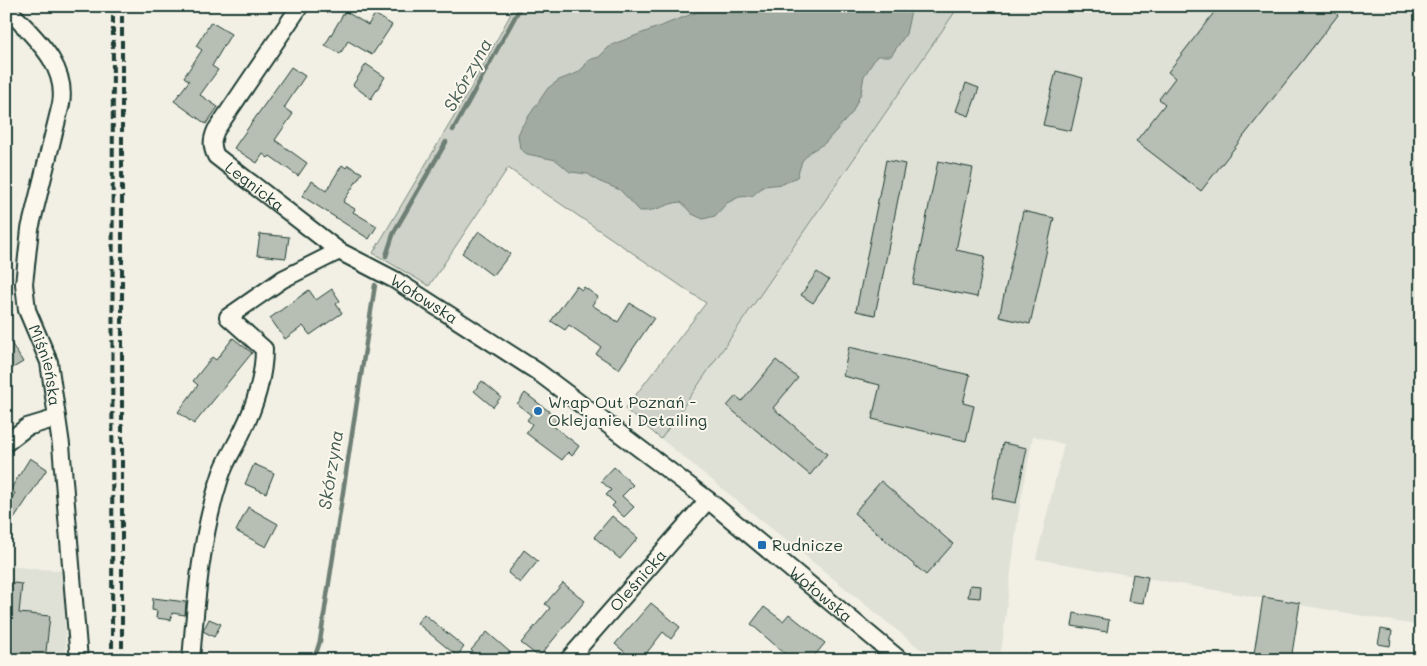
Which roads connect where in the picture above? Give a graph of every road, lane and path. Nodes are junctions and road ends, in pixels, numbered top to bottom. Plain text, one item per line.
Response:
1 (300, 6) edge
2 (6, 7) edge
3 (338, 251) junction
4 (57, 418) junction
5 (6, 443) edge
6 (708, 500) junction
7 (79, 660) edge
8 (192, 660) edge
9 (568, 660) edge
10 (900, 660) edge

1 - 3 street, Legnicka
2 - 4 street, Miśnieńska
3 - 6 street, Wołowska
3 - 8 street
4 - 5 street
4 - 7 street, Miśnieńska
6 - 9 street, Oleśnicka
6 - 10 street, Wołowska

